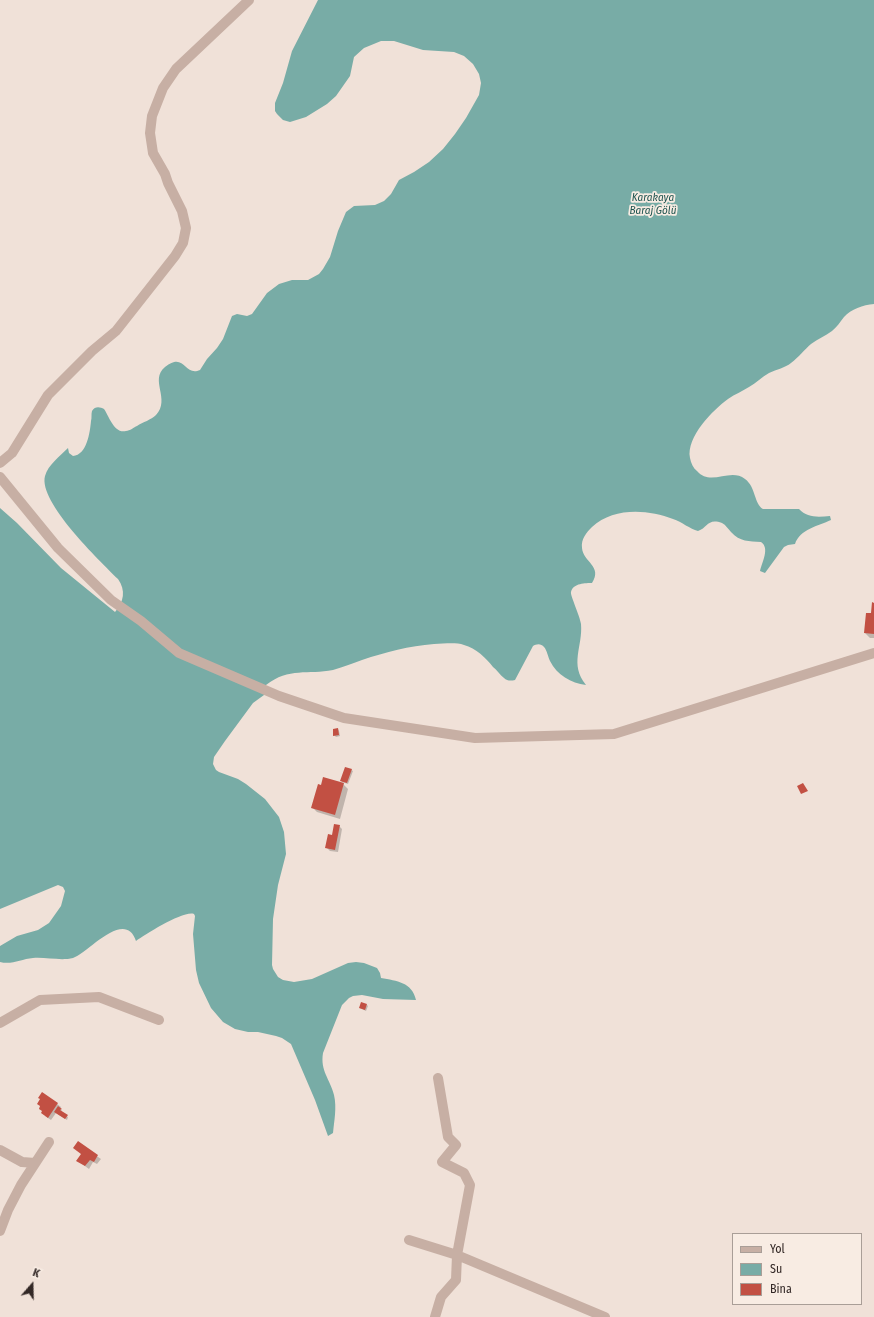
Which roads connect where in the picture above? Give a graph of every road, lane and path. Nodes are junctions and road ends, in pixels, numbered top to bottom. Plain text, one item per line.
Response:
1 (249, 0) edge
2 (0, 463) edge
3 (0, 476) edge
4 (874, 653) edge
5 (158, 1020) dead end
6 (0, 1023) edge
7 (438, 1078) dead end
8 (49, 1142) dead end
9 (0, 1150) edge
10 (35, 1163) junction
11 (0, 1231) edge
12 (409, 1240) dead end
13 (457, 1256) junction
14 (436, 1317) edge
15 (605, 1317) edge

1 - 2 street
3 - 4 street
5 - 6 street
7 - 13 street
8 - 10 street
9 - 10 street
10 - 11 street
12 - 13 street
13 - 14 street
13 - 15 street

